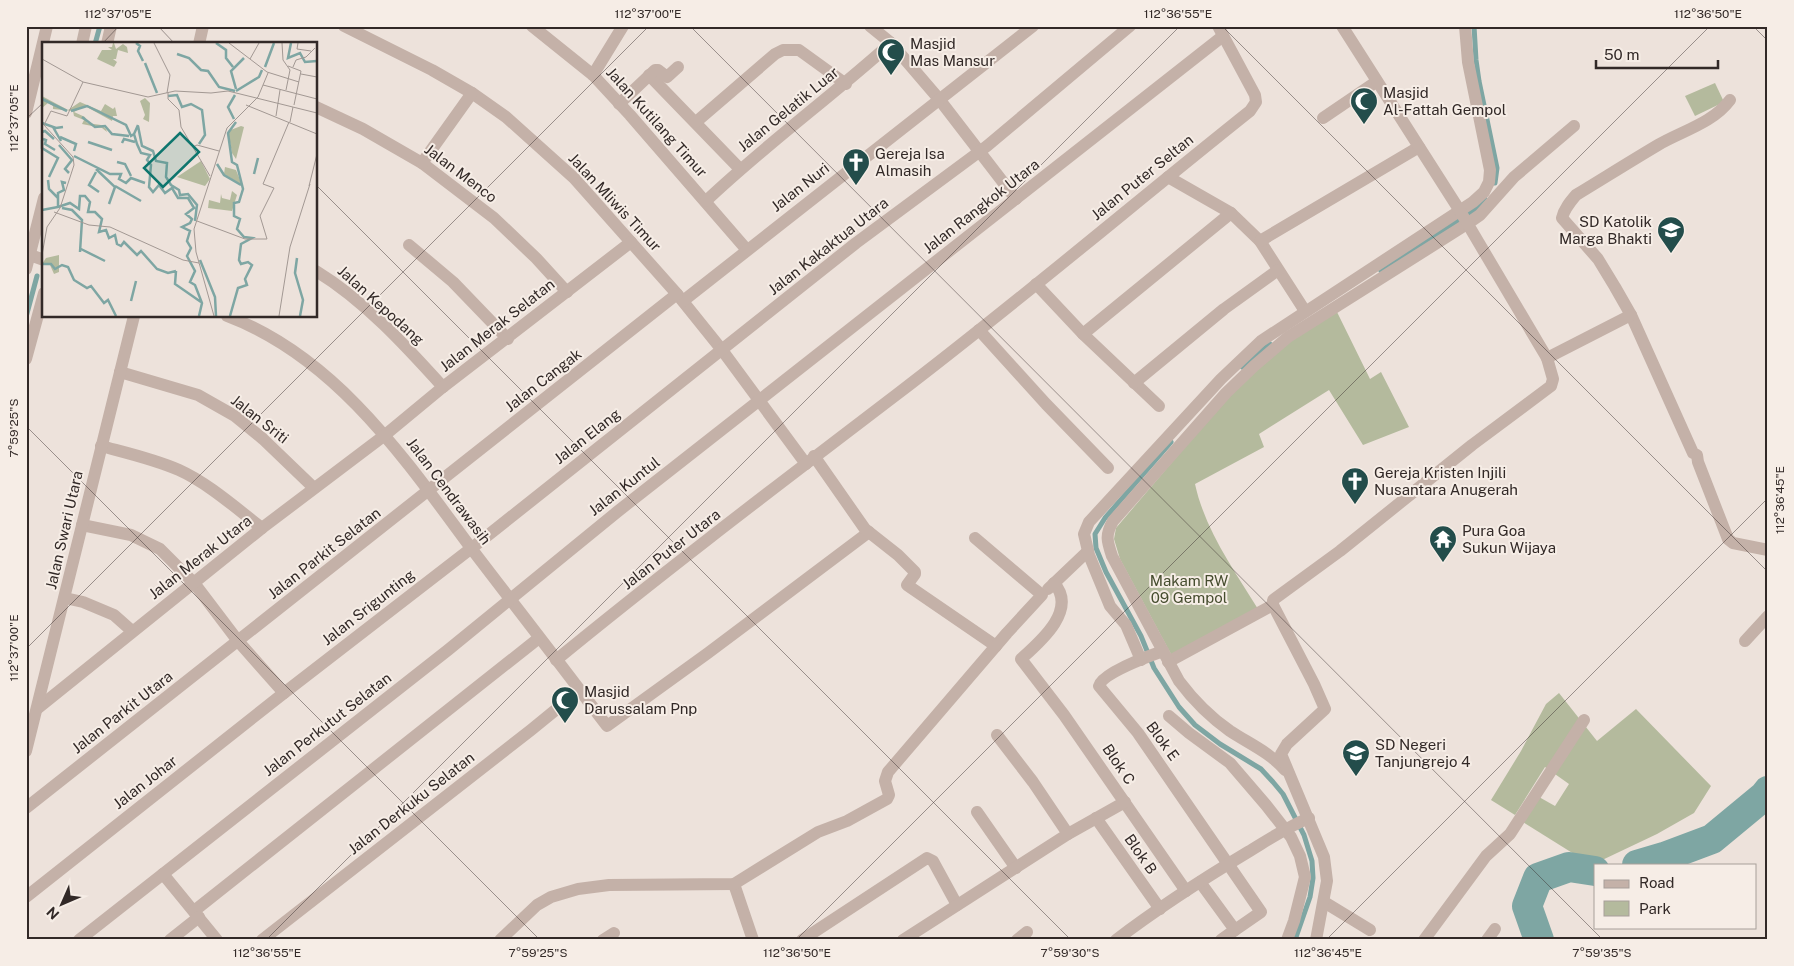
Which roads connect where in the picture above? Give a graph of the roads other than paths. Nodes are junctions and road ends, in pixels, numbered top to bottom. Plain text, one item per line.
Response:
1 (47, 26) edge
2 (86, 26) edge
3 (111, 26) edge
4 (204, 26) edge
5 (344, 26) edge
6 (623, 26) edge
7 (870, 26) edge
8 (1033, 26) edge
9 (1130, 26) edge
10 (1342, 26) edge
11 (1465, 26) edge
12 (538, 28) edge
13 (1221, 31) edge
14 (43, 42) edge
15 (82, 42) edge
16 (107, 42) edge
17 (200, 42) edge
18 (892, 43) junction
19 (42, 47) edge
20 (678, 67) dead end
21 (593, 75) junction
22 (650, 75) junction
23 (1376, 82) junction
24 (846, 84) junction
25 (472, 93) junction
26 (939, 99) junction
27 (1730, 100) dead end
28 (619, 104) junction
29 (318, 108) edge
30 (26, 113) edge
31 (1323, 118) dead end
32 (696, 122) junction
33 (1574, 126) dead end
34 (1419, 147) junction
35 (980, 151) junction
36 (422, 163) junction
37 (740, 169) junction
38 (1168, 177) junction
39 (1016, 199) junction
40 (706, 201) junction
41 (42, 205) edge
42 (1231, 213) junction
43 (1463, 217) junction
44 (631, 242) junction
45 (1260, 242) junction
46 (409, 246) dead end
47 (747, 250) junction
48 (28, 255) edge
49 (42, 259) edge
50 (26, 269) edge
51 (1278, 270) junction
52 (318, 272) edge
53 (1036, 284) junction
54 (567, 292) junction
55 (680, 297) junction
56 (42, 300) edge
57 (1304, 311) junction
58 (1631, 315) junction
59 (134, 318) edge
60 (232, 318) edge
61 (979, 330) junction
62 (1083, 334) junction
63 (508, 339) junction
64 (722, 350) junction
65 (1547, 358) junction
66 (26, 359) edge
67 (120, 372) junction
68 (1134, 383) junction
69 (443, 387) junction
70 (759, 401) junction
71 (1159, 406) dead end
72 (385, 435) junction
73 (101, 446) junction
74 (810, 460) junction
75 (1108, 468) dead end
76 (314, 488) junction
77 (429, 491) junction
78 (1098, 513) junction
79 (82, 525) junction
80 (1110, 525) junction
81 (262, 528) junction
82 (868, 532) junction
83 (975, 538) dead end
84 (471, 547) junction
85 (1768, 550) edge
86 (1088, 551) junction
87 (194, 583) junction
88 (1054, 583) junction
89 (1042, 595) junction
90 (65, 598) junction
91 (510, 599) junction
92 (1273, 605) junction
93 (1768, 616) edge
94 (132, 631) junction
95 (539, 638) junction
96 (1745, 641) dead end
97 (238, 642) junction
98 (996, 646) junction
99 (1154, 657) junction
100 (556, 660) junction
101 (580, 690) junction
102 (284, 693) junction
103 (38, 708) junction
104 (1169, 716) dead end
105 (1584, 720) dead end
106 (998, 735) dead end
107 (26, 751) edge
108 (1292, 780) junction
109 (1125, 802) junction
110 (26, 808) edge
111 (977, 812) dead end
112 (1096, 818) junction
113 (1306, 818) junction
114 (1289, 828) junction
115 (1068, 834) junction
116 (1229, 863) junction
117 (1016, 868) junction
118 (163, 874) junction
119 (1200, 882) junction
120 (734, 884) junction
121 (1186, 891) junction
122 (26, 897) edge
123 (1324, 902) junction
124 (957, 905) junction
125 (1160, 909) junction
126 (196, 914) junction
127 (1234, 930) junction
128 (1370, 930) dead end
129 (79, 940) edge
130 (170, 940) edge
131 (217, 940) edge
132 (262, 940) edge
133 (500, 940) edge
134 (753, 940) edge
135 (802, 940) edge
136 (903, 940) edge
137 (1116, 940) edge
138 (1221, 940) edge
139 (1287, 940) edge
140 (1316, 940) edge
141 (1424, 940) edge

1 - 14 street
2 - 15 street
3 - 16 street
4 - 17 street
5 - 25 street, Jalan Mliwis Timur
6 - 21 street
7 - 18 street
8 - 26 street, Jalan Nuri
9 - 35 street, Jalan Kakaktua Utara
10 - 23 street
11 - 43 street
12 - 21 street, Jalan Kutilang Timur
13 - 38 street, Jalan Puter Seltan
13 - 39 street, Jalan Rangkok Utara
18 - 24 street, Jalan Gelatik Luar
18 - 26 street
19 - 30 street
20 - 22 street
21 - 28 street, Jalan Kutilang Timur
22 - 28 street
22 - 32 street
23 - 31 street
23 - 34 street
24 - 32 street
24 - 37 street, Jalan Gelatik Luar
25 - 36 street
25 - 44 street, Jalan Mliwis Timur
26 - 35 street
26 - 47 street, Jalan Nuri
27 - 58 street
28 - 40 street, Jalan Kutilang Timur
29 - 36 street, Jalan Menco
32 - 37 street
33 - 43 street
34 - 43 street
34 - 45 street
35 - 39 street
35 - 64 street, Jalan Kakaktua Utara
36 - 54 street, Jalan Menco
37 - 40 street, Jalan Gelatik Luar
38 - 42 street
38 - 53 street, Jalan Puter Seltan
39 - 70 street, Jalan Rangkok Utara
40 - 47 street, Jalan Kutilang Timur
41 - 48 street
42 - 45 street
42 - 62 street
43 - 57 street
43 - 65 street
43 - 80 street
44 - 54 street, Jalan Merak Selatan
44 - 55 street, Jalan Mliwis Timur
45 - 51 street
46 - 63 street
47 - 55 street, Jalan Nuri
48 - 49 street
48 - 50 street
51 - 57 street
51 - 68 street
52 - 69 street, Jalan Kepodang
53 - 61 street, Jalan Puter Seltan
53 - 62 street
54 - 63 street, Jalan Merak Selatan
55 - 64 street, Jalan Mliwis Timur
55 - 77 street, Jalan Cangak
56 - 66 street
57 - 78 street
58 - 65 street
58 - 85 street
59 - 67 street, Jalan Swari Utara
60 - 72 street, Jalan Cendrawasih
61 - 74 street, Jalan Puter Utara
61 - 75 street
62 - 68 street
63 - 69 street, Jalan Merak Selatan
64 - 70 street, Jalan Mliwis Timur
64 - 84 street, Jalan Elang
65 - 92 street
67 - 73 street, Jalan Swari Utara
67 - 76 street, Jalan Sriti
68 - 71 street
69 - 72 street, Jalan Merak Selatan
70 - 74 street, Jalan Mliwis Timur
70 - 91 street, Jalan Kuntul
72 - 76 street, Jalan Merak Utara
72 - 77 street, Jalan Cendrawasih
73 - 79 street, Jalan Swari Utara
73 - 81 street
74 - 82 street, Jalan Mliwis Timur
74 - 100 street, Jalan Puter Utara
76 - 81 street, Jalan Merak Utara
77 - 84 street, Jalan Cendrawasih
77 - 97 street, Jalan Parkit Selatan
78 - 80 street
78 - 86 street
79 - 87 street
79 - 90 street, Jalan Swari Utara
80 - 99 street
81 - 87 street, Jalan Merak Utara
82 - 98 street, Jalan Mliwis Timur
82 - 101 street, Jalan Cendrawasih
83 - 89 street
84 - 91 street, Jalan Cendrawasih
84 - 102 street, Jalan Srigunting
86 - 88 street
86 - 99 street
87 - 94 street, Jalan Merak Utara
87 - 97 street
88 - 89 street
88 - 109 street, Blok C
89 - 98 street
90 - 94 street
90 - 103 street, Jalan Swari Utara
91 - 95 street, Jalan Cendrawasih
91 - 118 street, Jalan Perkutut Selatan
92 - 99 street
92 - 108 street
93 - 96 street
94 - 103 street, Jalan Merak Utara
95 - 100 street, Jalan Cendrawasih
95 - 126 street
97 - 102 street
97 - 110 street, Jalan Parkit Utara
98 - 120 street
99 - 108 street
99 - 116 street, Blok E
100 - 101 street, Jalan Cendrawasih
101 - 132 street, Jalan Derkuku Selatan
102 - 122 street, Jalan Johar
103 - 107 street, Jalan Swari Utara
104 - 114 street
105 - 141 street
106 - 115 street
108 - 113 street
109 - 112 street
109 - 121 street, Blok C
111 - 117 street
112 - 115 street
112 - 125 street, Blok B
113 - 114 street
113 - 123 street
114 - 116 street
114 - 139 street
115 - 117 street
116 - 119 street
116 - 127 street
117 - 124 street
118 - 126 street
118 - 129 street, Jalan Perkutut Selatan
119 - 121 street
119 - 127 street
120 - 133 street
120 - 134 street
121 - 125 street
123 - 128 street
123 - 140 street
124 - 135 street
124 - 136 street
125 - 137 street
126 - 130 street
126 - 131 street
127 - 138 street

